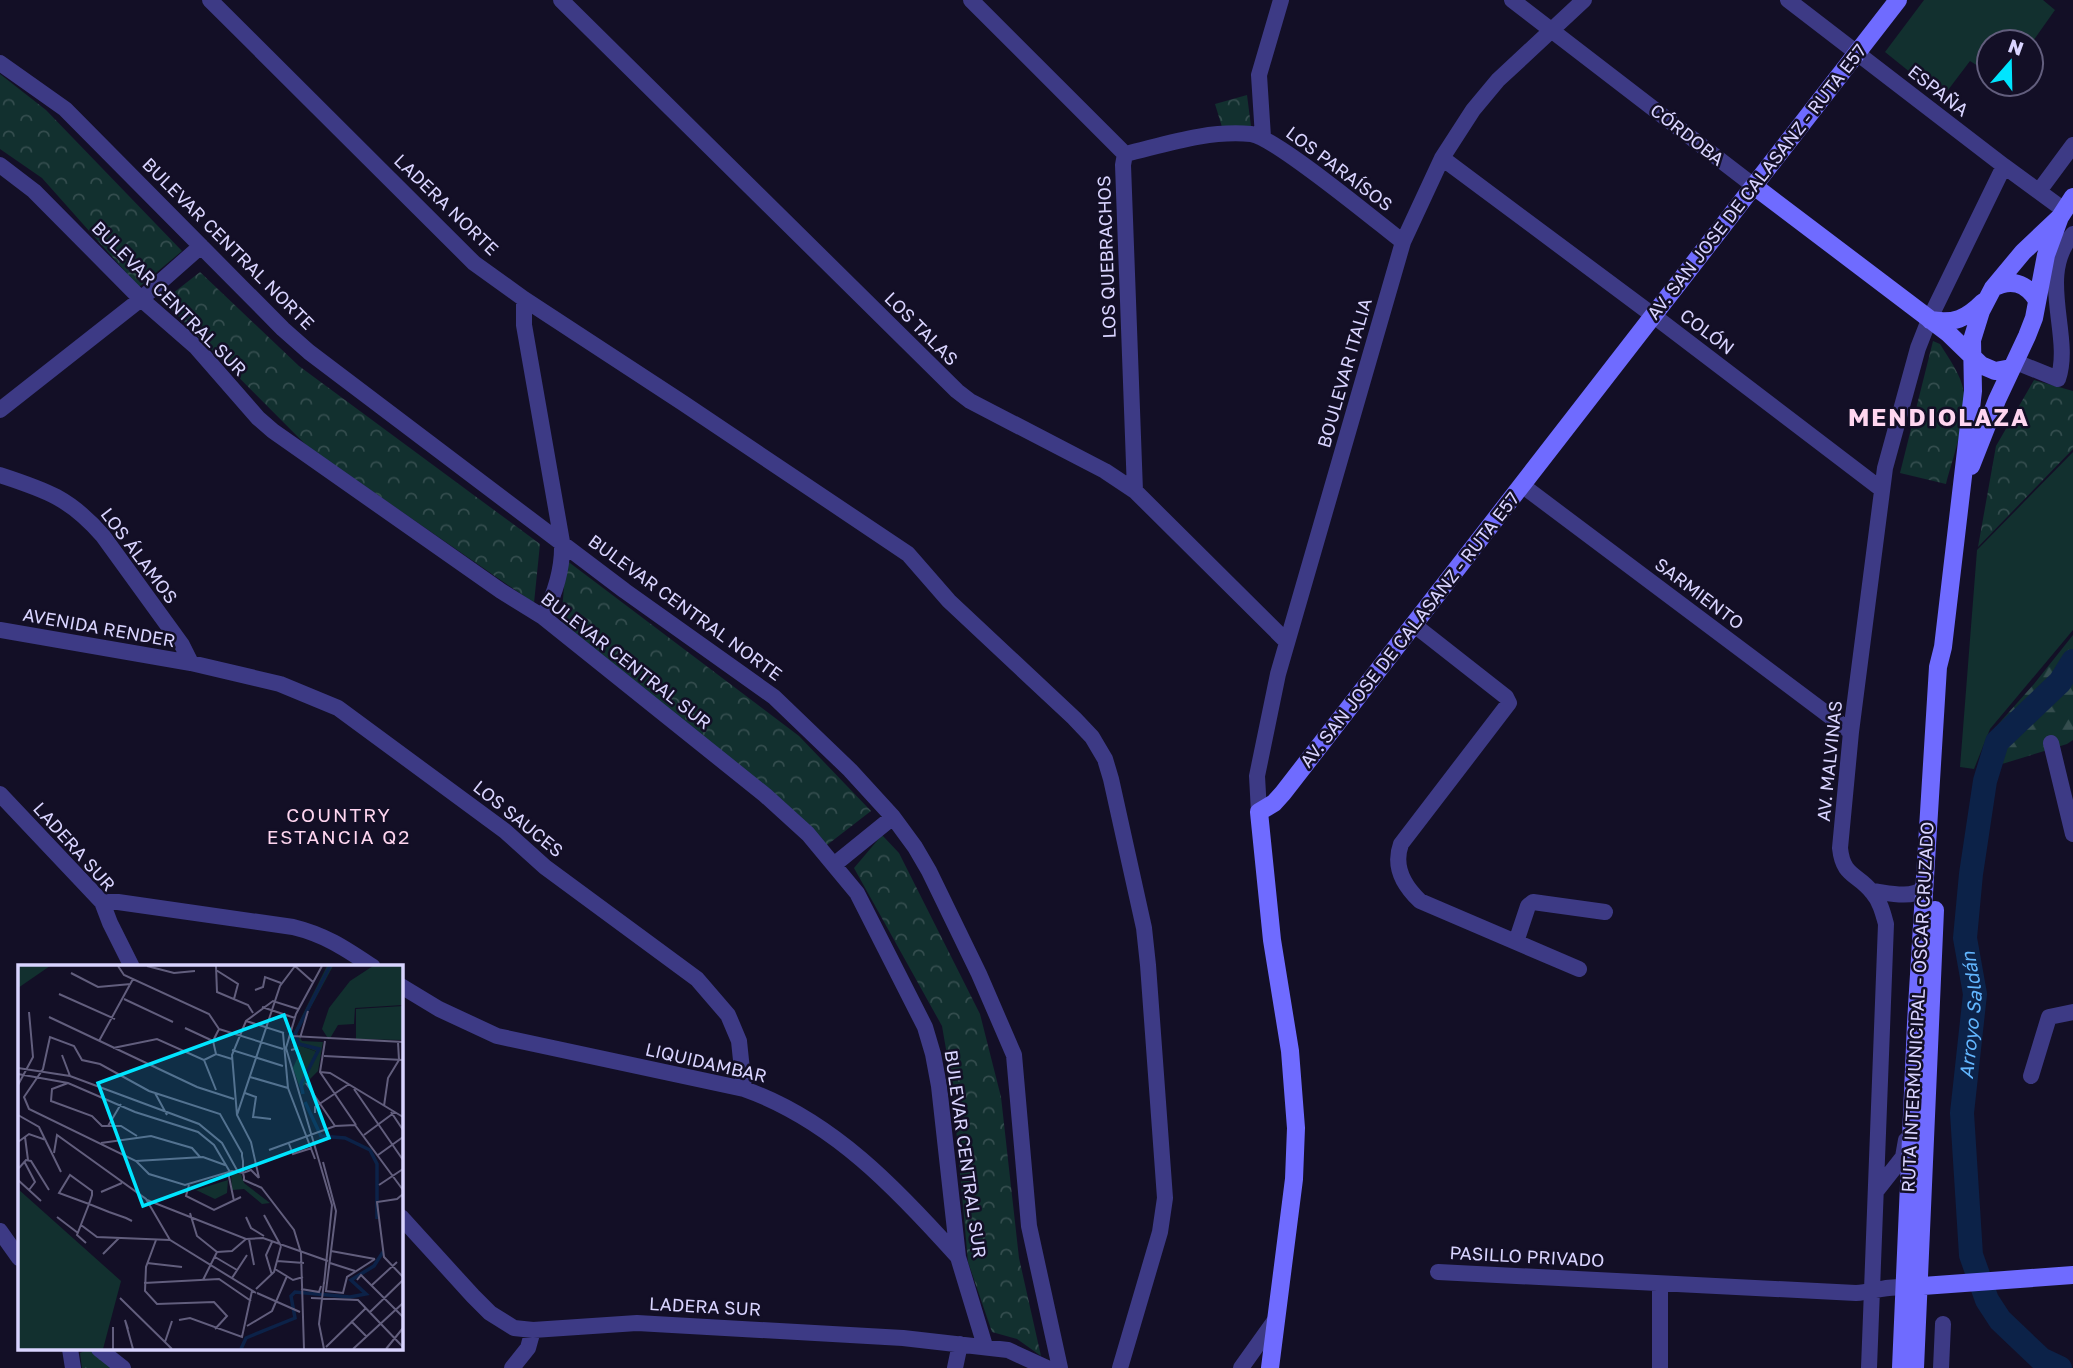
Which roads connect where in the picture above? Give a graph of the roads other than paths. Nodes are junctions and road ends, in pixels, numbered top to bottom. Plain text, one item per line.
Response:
1 (210, 0) edge
2 (561, 0) edge
3 (971, 0) edge
4 (1281, 0) edge
5 (1513, 0) edge
6 (1584, 0) edge
7 (1788, 0) edge
8 (1898, 0) edge
9 (1551, 29) junction
10 (1858, 53) junction
11 (0, 63) edge
12 (1263, 137) junction
13 (2073, 145) edge
14 (1125, 154) junction
15 (1442, 158) junction
16 (0, 165) edge
17 (2004, 166) junction
18 (1754, 186) junction
19 (2039, 191) junction
20 (2066, 208) edge
21 (2073, 234) edge
22 (1403, 242) junction
23 (201, 246) junction
24 (1990, 293) junction
25 (141, 299) junction
26 (524, 299) junction
27 (2037, 300) junction
28 (1654, 316) junction
29 (1929, 320) junction
30 (1971, 354) junction
31 (2013, 365) junction
32 (0, 410) edge
33 (0, 475) edge
34 (1523, 486) junction
35 (1881, 489) junction
36 (1135, 491) junction
37 (1961, 494) junction
38 (562, 542) junction
39 (543, 617) junction
40 (1413, 624) junction
41 (0, 630) edge
42 (1286, 641) junction
43 (1943, 647) junction
44 (191, 663) junction
45 (1851, 732) junction
46 (2052, 743) dead end
47 (0, 794) edge
48 (1259, 812) junction
49 (893, 817) junction
50 (2073, 834) edge
51 (835, 864) junction
52 (1924, 889) junction
53 (1872, 891) junction
54 (102, 902) junction
55 (1605, 912) dead end
56 (1516, 942) junction
57 (131, 965) edge
58 (370, 965) edge
59 (1579, 969) dead end
60 (402, 987) edge
61 (2073, 1012) edge
62 (1916, 1023) junction
63 (2031, 1076) dead end
64 (744, 1089) junction
65 (1877, 1190) junction
66 (402, 1218) edge
67 (0, 1231) edge
68 (18, 1257) edge
69 (958, 1257) junction
70 (1438, 1272) dead end
71 (2073, 1275) edge
72 (1660, 1284) junction
73 (1912, 1287) junction
74 (1872, 1293) junction
75 (1276, 1319) junction
76 (1943, 1324) dead end
77 (533, 1330) junction
78 (960, 1344) junction
79 (985, 1346) junction
80 (70, 1350) edge
81 (100, 1350) edge
82 (74, 1368) edge
83 (123, 1368) edge
84 (512, 1368) edge
85 (956, 1368) edge
86 (1047, 1368) edge
87 (1060, 1368) edge
88 (1120, 1368) edge
89 (1241, 1368) edge
90 (1270, 1368) edge
91 (1660, 1368) edge
92 (1869, 1368) edge
93 (1901, 1368) edge
94 (1915, 1368) edge
95 (1941, 1368) edge

1 - 26 street, LADERA NORTE
2 - 36 street, LOS TALAS
3 - 14 street, LOS QUEBRACHOS
4 - 12 street
5 - 9 street, CÓRDOBA
6 - 9 street, BOULEVAR ITALIA
7 - 10 street, ESPAÑA
8 - 10 main road, AV. SAN JOSE DE CALASANZ - RUTA E57
9 - 15 street, BOULEVAR ITALIA
9 - 18 street, CÓRDOBA
10 - 17 street, ESPAÑA
10 - 18 main road, AV. SAN JOSE DE CALASANZ - RUTA E57
11 - 23 street, BULEVAR CENTRAL NORTE
12 - 14 street, LOS PARAÍSOS
12 - 22 street, LOS PARAÍSOS
13 - 19 street
14 - 36 street, LOS QUEBRACHOS
15 - 22 street, BOULEVAR ITALIA
15 - 28 street, COLÓN
16 - 25 street, BULEVAR CENTRAL SUR
17 - 19 street, ESPAÑA
17 - 29 street, AV. MALVINAS
18 - 28 main road, AV. SAN JOSE DE CALASANZ - RUTA E57
18 - 29 main road, CÓRDOBA
19 - 20 street, ESPAÑA
20 - 24 main road, RUTA INTERMUNICIPAL - OSCAR CRUZADO
20 - 27 main road, RUTA INTERMUNICIPAL - OSCAR CRUZADO
21 - 31 street
22 - 42 street, BOULEVAR ITALIA
23 - 25 street
23 - 38 street, BULEVAR CENTRAL NORTE
24 - 27 main road
24 - 29 main road
24 - 30 main road, RUTA INTERMUNICIPAL - OSCAR CRUZADO
25 - 32 street
25 - 39 street, BULEVAR CENTRAL SUR
26 - 38 street
26 - 88 street, LADERA NORTE
27 - 31 main road, RUTA INTERMUNICIPAL - OSCAR CRUZADO
28 - 34 main road, AV. SAN JOSE DE CALASANZ - RUTA E57
28 - 35 street, COLÓN
29 - 30 main road, CÓRDOBA
29 - 35 street, AV. MALVINAS
30 - 31 main road
30 - 37 main road, RUTA INTERMUNICIPAL - OSCAR CRUZADO
31 - 37 main road, RUTA INTERMUNICIPAL - OSCAR CRUZADO
33 - 44 street, LOS ÁLAMOS
34 - 40 main road, AV. SAN JOSE DE CALASANZ - RUTA E57
34 - 45 street, SARMIENTO
35 - 45 street, AV. MALVINAS
36 - 42 street, LOS TALAS
37 - 43 main road, RUTA INTERMUNICIPAL - OSCAR CRUZADO
38 - 39 street
38 - 49 street, BULEVAR CENTRAL NORTE
39 - 51 street, BULEVAR CENTRAL SUR
40 - 48 main road, AV. SAN JOSE DE CALASANZ - RUTA E57
40 - 56 street
41 - 44 street, AVENIDA RENDER
42 - 48 street, BOULEVAR ITALIA
43 - 52 main road, RUTA INTERMUNICIPAL - OSCAR CRUZADO
43 - 73 main road, RUTA INTERMUNICIPAL - OSCAR CRUZADO
44 - 64 street, LOS SAUCES
45 - 53 street, AV. MALVINAS
46 - 50 street
47 - 54 street, LADERA SUR
48 - 75 main road
49 - 51 street
49 - 87 street, BULEVAR CENTRAL NORTE
51 - 69 street, BULEVAR CENTRAL SUR
52 - 53 street
52 - 62 main road, RUTA INTERMUNICIPAL - OSCAR CRUZADO
53 - 65 street, AV. MALVINAS
54 - 57 street, LADERA SUR
54 - 58 street
55 - 56 street
56 - 59 street
60 - 64 street, LIQUIDAMBAR
61 - 63 street
62 - 65 street
62 - 73 main road, RUTA INTERMUNICIPAL - OSCAR CRUZADO
64 - 69 street, LIQUIDAMBAR
65 - 74 street, AV. MALVINAS
66 - 77 street, LADERA SUR
67 - 68 street
69 - 79 street, BULEVAR CENTRAL SUR
70 - 72 street, PASILLO PRIVADO
71 - 73 main road
72 - 74 street, PASILLO PRIVADO
72 - 91 street
73 - 74 street, PASILLO PRIVADO
73 - 93 main road, RUTA INTERMUNICIPAL - OSCAR CRUZADO
73 - 94 main road, RUTA INTERMUNICIPAL - OSCAR CRUZADO
74 - 92 street, AV. MALVINAS
75 - 89 street
75 - 90 main road
76 - 95 street
77 - 78 street, LADERA SUR
77 - 84 street
78 - 79 street, LADERA SUR
78 - 85 street
79 - 86 street, LADERA SUR
80 - 82 street
81 - 83 street

